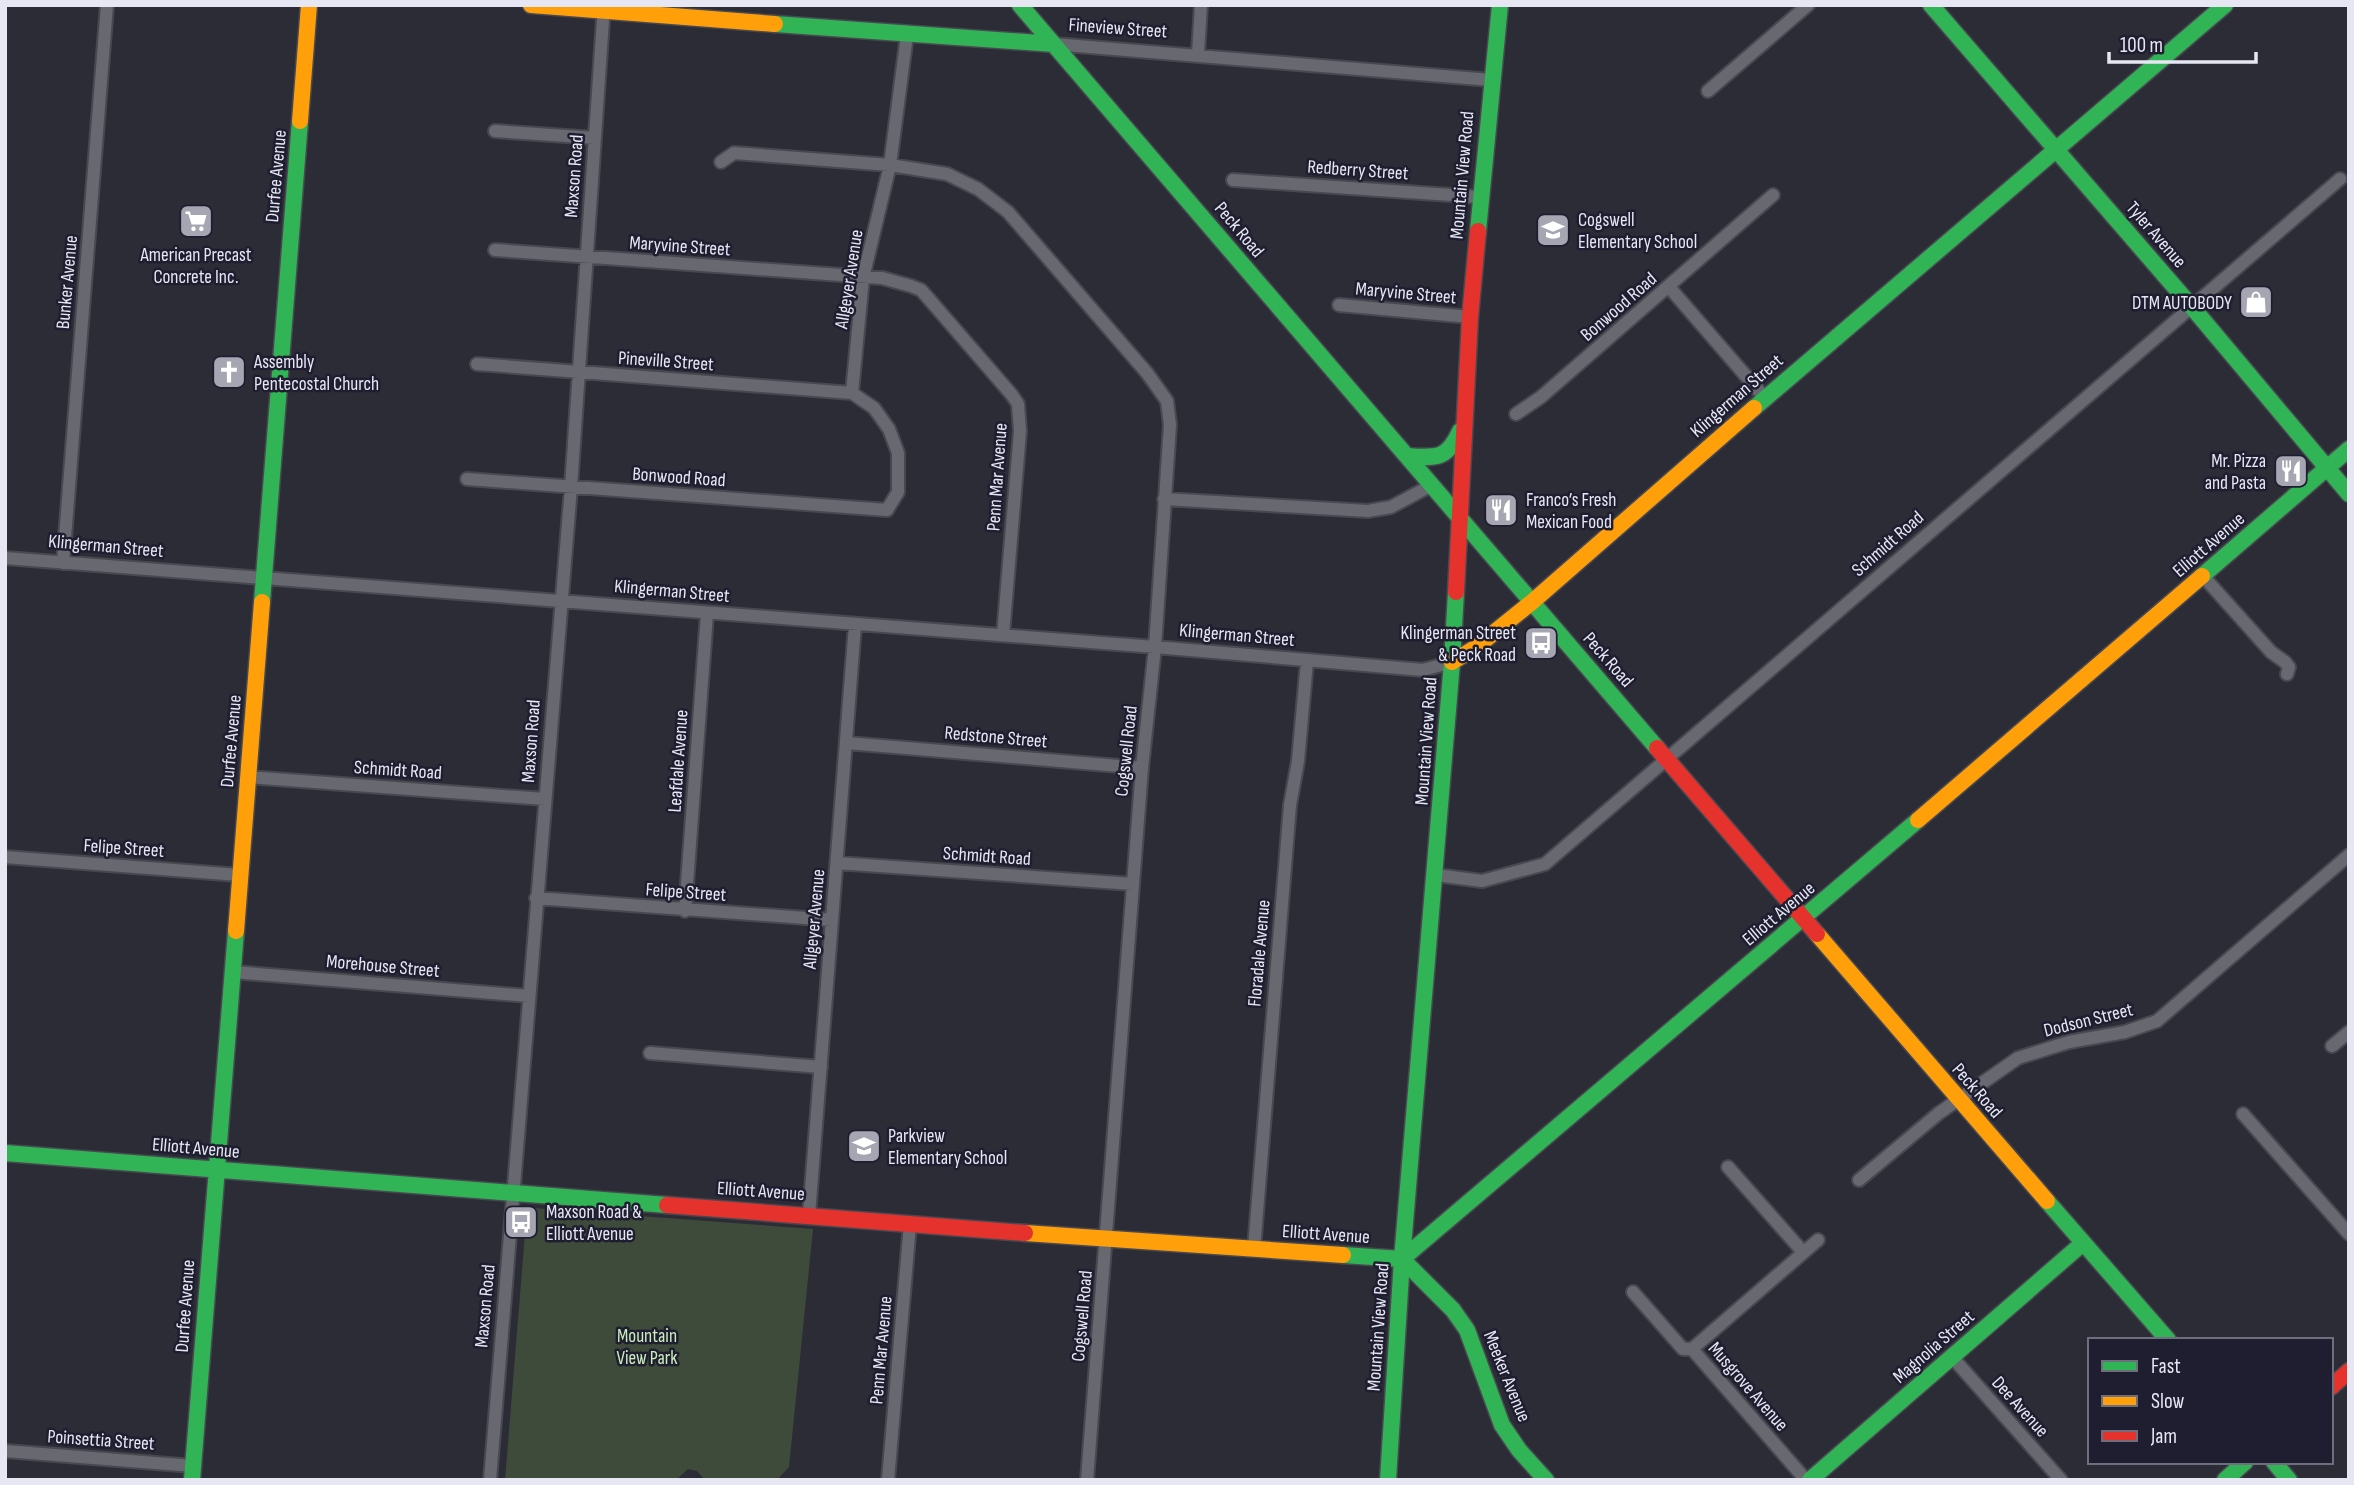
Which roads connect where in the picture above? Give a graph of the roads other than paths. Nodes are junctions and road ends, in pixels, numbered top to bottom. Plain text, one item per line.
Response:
1 (107, 5) edge
2 (309, 5) edge
3 (531, 5) edge
4 (1020, 5) edge
5 (1201, 5) edge
6 (1500, 5) edge
7 (1808, 5) edge
8 (1931, 5) edge
9 (2225, 5) edge
10 (604, 8) edge
11 (908, 35) junction
12 (1053, 44) junction
13 (1198, 54) junction
14 (1492, 80) junction
15 (1708, 91) dead end
16 (495, 131) dead end
17 (595, 138) junction
18 (2056, 149) junction
19 (721, 162) dead end
20 (890, 165) junction
21 (2340, 179) dead end
22 (1233, 180) dead end
23 (1773, 195) dead end
24 (1480, 197) junction
25 (495, 250) dead end
26 (587, 257) junction
27 (863, 278) junction
28 (1669, 287) junction
29 (1339, 305) dead end
30 (2192, 307) junction
31 (1470, 317) junction
32 (477, 364) dead end
33 (579, 372) junction
34 (852, 393) junction
35 (1765, 398) junction
36 (1516, 414) dead end
37 (1465, 415) junction
38 (2349, 449) edge
39 (1407, 456) junction
40 (2327, 468) junction
41 (467, 478) dead end
42 (1432, 485) junction
43 (571, 487) junction
44 (2349, 494) edge
45 (1164, 499) junction
46 (1460, 518) junction
47 (5, 558) edge
48 (63, 563) junction
49 (2203, 576) junction
50 (264, 579) junction
51 (560, 601) junction
52 (1532, 602) junction
53 (707, 614) junction
54 (855, 625) junction
55 (1003, 635) junction
56 (1155, 647) junction
57 (1307, 661) junction
58 (1452, 662) junction
59 (2287, 674) dead end
60 (847, 743) junction
61 (1666, 758) junction
62 (1142, 768) junction
63 (248, 777) junction
64 (545, 799) junction
65 (2349, 855) edge
66 (5, 857) edge
67 (837, 863) junction
68 (239, 875) junction
69 (1436, 875) junction
70 (1133, 884) junction
71 (536, 898) junction
72 (685, 911) junction
73 (1804, 918) junction
74 (832, 920) junction
75 (233, 972) junction
76 (529, 996) junction
77 (2349, 1032) edge
78 (2332, 1046) dead end
79 (650, 1053) dead end
80 (821, 1067) junction
81 (1959, 1100) junction
82 (2243, 1114) dead end
83 (5, 1153) edge
84 (1728, 1167) dead end
85 (216, 1170) junction
86 (1859, 1180) dead end
87 (513, 1192) junction
88 (809, 1215) junction
89 (910, 1224) junction
90 (2349, 1234) edge
91 (1106, 1239) junction
92 (1818, 1240) dead end
93 (2083, 1243) junction
94 (1254, 1249) junction
95 (1803, 1252) junction
96 (1402, 1259) junction
97 (1633, 1292) dead end
98 (2166, 1338) edge
99 (1692, 1349) junction
100 (1952, 1357) junction
101 (2349, 1371) edge
102 (2333, 1385) edge
103 (5, 1451) edge
104 (2243, 1464) edge
105 (2276, 1464) edge
106 (193, 1473) edge
107 (489, 1480) edge
108 (888, 1480) edge
109 (1087, 1480) edge
110 (1388, 1480) edge
111 (1546, 1480) edge
112 (1808, 1480) edge
113 (2061, 1480) edge
114 (2225, 1480) edge
115 (2289, 1480) edge

1 - 48 street, Bunker Avenue
2 - 50 street, Durfee Avenue
3 - 10 street, Fineview Street
4 - 12 street, Peck Road
5 - 13 street
6 - 14 street, Mountain View Road
7 - 15 street
8 - 18 street, Tyler Avenue
9 - 18 street, Klingerman Street
10 - 11 street, Fineview Street
10 - 17 street, Maxson Road
11 - 12 street, Fineview Street
11 - 20 street, Allgeyer Avenue
12 - 13 street, Fineview Street
12 - 39 street, Peck Road
13 - 14 street, Fineview Street
14 - 24 street, Mountain View Road
16 - 17 street
17 - 26 street, Maxson Road
18 - 30 street, Tyler Avenue
18 - 35 street, Klingerman Street
19 - 20 street
20 - 27 street, Allgeyer Avenue
20 - 45 street, Cogswell Road
21 - 30 street, Schmidt Road
22 - 24 street, Redberry Street
23 - 28 street, Bonwood Road
24 - 31 street, Mountain View Road
25 - 26 street, Maryvine Street
26 - 27 street, Maryvine Street
26 - 33 street, Maxson Road
27 - 34 street, Allgeyer Avenue
27 - 55 street, Penn Mar Avenue
28 - 35 street
28 - 36 street, Bonwood Road
29 - 31 street, Maryvine Street
30 - 40 street, Tyler Avenue
30 - 61 street, Schmidt Road
31 - 37 street, Mountain View Road
32 - 33 street, Pineville Street
33 - 34 street, Pineville Street
33 - 43 street, Maxson Road
34 - 43 street, Bonwood Road
35 - 52 street, Klingerman Street
37 - 39 street
37 - 46 street, Mountain View Road
38 - 40 street, Elliott Avenue
39 - 42 street, Peck Road
40 - 44 street, Tyler Avenue
40 - 49 street, Elliott Avenue
41 - 43 street, Bonwood Road
42 - 45 street
42 - 46 street, Peck Road
43 - 51 street, Maxson Road
45 - 56 street, Cogswell Road
46 - 52 street, Peck Road
46 - 58 street, Mountain View Road
47 - 48 street, Klingerman Street
48 - 50 street, Klingerman Street
49 - 59 street
49 - 73 street, Elliott Avenue
50 - 51 street, Klingerman Street
50 - 63 street, Durfee Avenue
51 - 53 street, Klingerman Street
51 - 64 street, Maxson Road
52 - 58 street, Klingerman Street
52 - 61 street, Peck Road
53 - 54 street, Klingerman Street
53 - 72 street, Leafdale Avenue
54 - 55 street, Klingerman Street
54 - 60 street, Allgeyer Avenue
55 - 56 street, Klingerman Street
56 - 57 street, Klingerman Street
56 - 62 street, Cogswell Road
57 - 58 street, Klingerman Street
57 - 94 street, Floradale Avenue
58 - 69 street, Mountain View Road
60 - 62 street, Redstone Street
60 - 67 street, Allgeyer Avenue
61 - 69 street, Schmidt Road
61 - 73 street, Peck Road
62 - 70 street, Cogswell Road
63 - 64 street, Schmidt Road
63 - 68 street, Durfee Avenue
64 - 71 street, Maxson Road
65 - 81 street, Dodson Street
66 - 68 street, Felipe Street
67 - 70 street, Schmidt Road
67 - 74 street, Allgeyer Avenue
68 - 75 street, Durfee Avenue
69 - 96 street, Mountain View Road
70 - 91 street, Cogswell Road
71 - 72 street, Felipe Street
71 - 76 street, Maxson Road
72 - 74 street, Felipe Street
73 - 81 street, Peck Road
73 - 96 street, Elliott Avenue
74 - 80 street, Allgeyer Avenue
75 - 76 street, Morehouse Street
75 - 85 street, Durfee Avenue
76 - 87 street, Maxson Road
77 - 78 street
79 - 80 street
80 - 88 street, Allgeyer Avenue
81 - 86 street, Dodson Street
81 - 93 street, Peck Road
82 - 90 street
83 - 85 street, Elliott Avenue
84 - 95 street
85 - 87 street, Elliott Avenue
85 - 106 street, Durfee Avenue
87 - 88 street, Elliott Avenue
87 - 107 street, Maxson Road
88 - 89 street, Elliott Avenue
89 - 91 street, Elliott Avenue
89 - 108 street, Penn Mar Avenue
91 - 94 street, Elliott Avenue
91 - 109 street, Cogswell Road
92 - 95 street
93 - 98 street, Peck Road
93 - 100 street, Magnolia Street
94 - 96 street, Elliott Avenue
95 - 99 street
96 - 110 street, Mountain View Road
96 - 111 street, Meeker Avenue
97 - 99 street, Musgrove Avenue
99 - 112 street, Musgrove Avenue
100 - 112 street, Magnolia Street
100 - 113 street, Dee Avenue
101 - 102 street
103 - 106 street, Poinsettia Street
104 - 114 street
105 - 115 street

